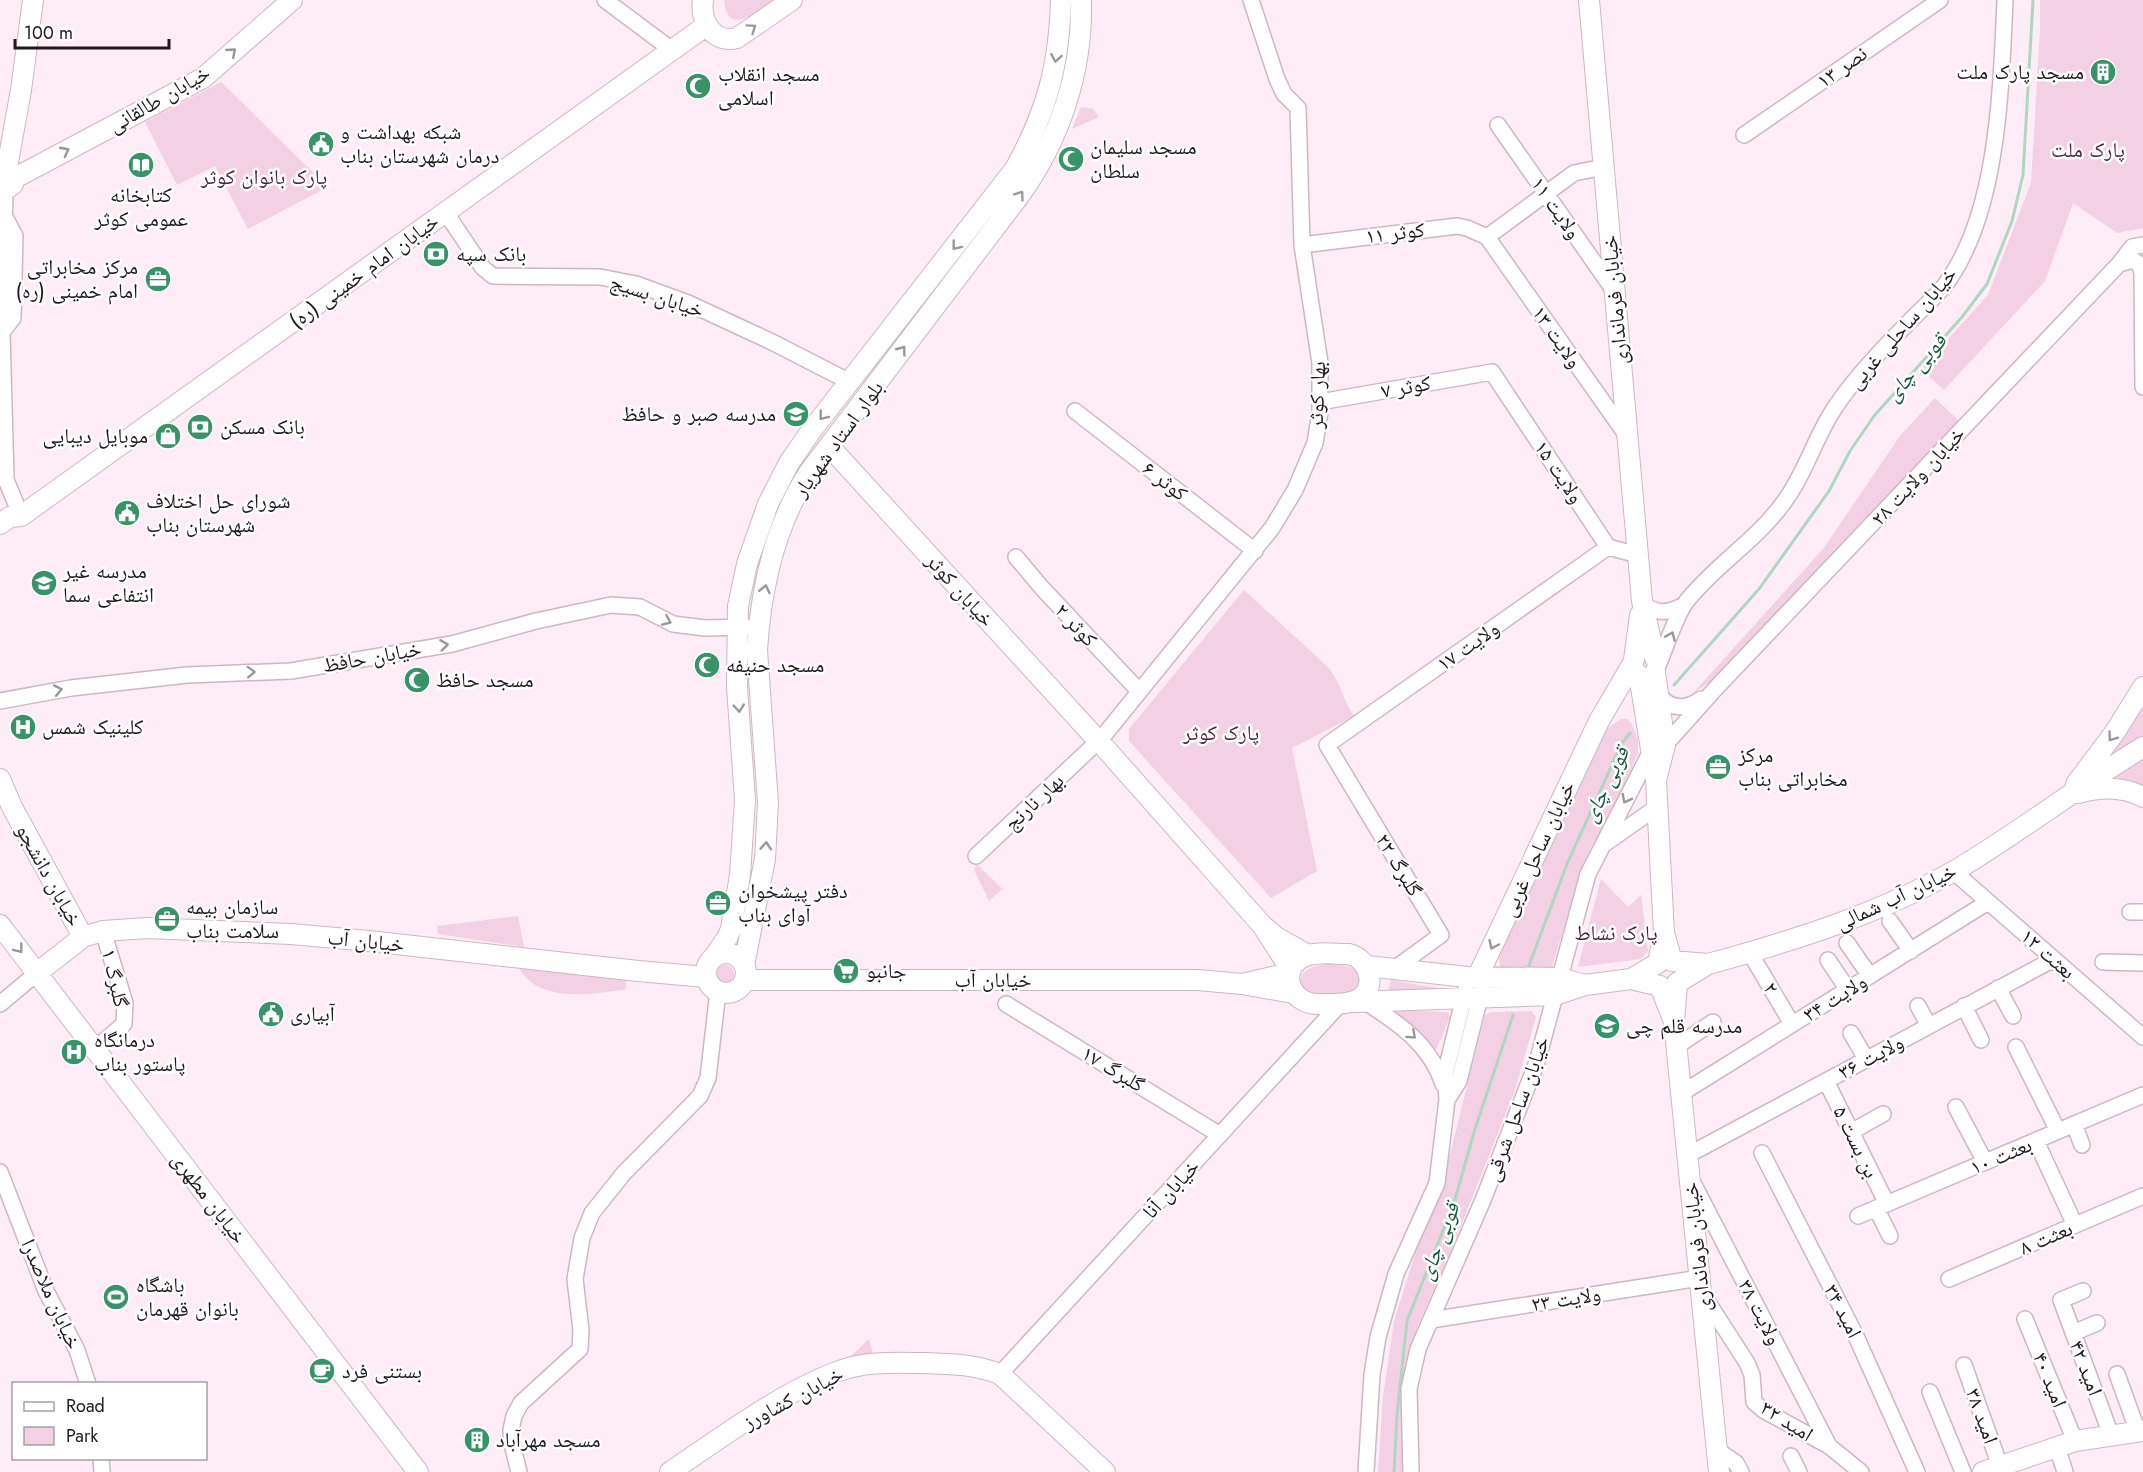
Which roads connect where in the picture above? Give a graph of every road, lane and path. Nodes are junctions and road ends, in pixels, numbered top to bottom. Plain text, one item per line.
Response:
1 (33, 0) edge
2 (292, 0) edge
3 (604, 0) edge
4 (703, 0) edge
5 (792, 0) edge
6 (1060, 0) edge
7 (1081, 0) edge
8 (1251, 0) edge
9 (1589, 0) edge
10 (1940, 0) edge
11 (2005, 0) edge
12 (707, 26) junction
13 (672, 50) junction
14 (1498, 125) dead end
15 (1744, 135) dead end
16 (1604, 167) junction
17 (5, 180) edge
18 (1546, 194) junction
19 (446, 213) junction
20 (1487, 237) junction
21 (1302, 245) junction
22 (2143, 245) edge
23 (2119, 264) junction
24 (1615, 292) junction
25 (903, 315) junction
26 (920, 327) junction
27 (1492, 372) joint
28 (850, 382) junction
29 (2143, 387) edge
30 (1320, 402) junction
31 (1075, 411) dead end
32 (1628, 436) junction
33 (829, 446) junction
34 (21, 516) junction
35 (0, 524) edge
36 (0, 539) edge
37 (1608, 547) junction
38 (1255, 551) junction
39 (1638, 555) junction
40 (1016, 557) dead end
41 (1642, 601) junction
42 (1684, 604) junction
43 (759, 627) junction
44 (737, 628) junction
45 (1647, 672) junction
46 (2143, 687) edge
47 (1716, 688) junction
48 (1138, 691) junction
49 (0, 701) edge
50 (1098, 741) junction
51 (1327, 746) joint
52 (2143, 747) edge
53 (1658, 748) junction
54 (0, 779) edge
55 (2067, 796) junction
56 (2143, 797) edge
57 (1657, 807) junction
58 (1601, 847) junction
59 (976, 856) dead end
60 (1953, 871) junction
61 (1988, 902) junction
62 (1890, 921) dead end
63 (0, 925) edge
64 (1263, 925) junction
65 (103, 931) junction
66 (83, 938) junction
67 (1847, 943) dead end
68 (1911, 951) junction
69 (1750, 953) junction
70 (1308, 955) junction
71 (713, 958) junction
72 (2054, 959) junction
73 (1828, 960) dead end
74 (1665, 962) junction
75 (2103, 962) dead end
76 (2143, 963) edge
77 (1708, 964) junction
78 (1367, 966) junction
79 (1394, 969) junction
80 (1290, 972) junction
81 (37, 973) junction
82 (744, 973) junction
83 (1870, 976) junction
84 (1476, 978) junction
85 (1631, 978) junction
86 (712, 984) junction
87 (1242, 984) junction
88 (1669, 984) junction
89 (1557, 986) junction
90 (1998, 988) junction
91 (1848, 990) junction
92 (1293, 993) junction
93 (1473, 999) junction
94 (1353, 1002) junction
95 (0, 1004) edge
96 (1006, 1004) dead end
97 (1918, 1006) dead end
98 (1964, 1006) junction
99 (2013, 1016) dead end
100 (1713, 1022) dead end
101 (1792, 1024) junction
102 (1929, 1026) junction
103 (1851, 1033) dead end
104 (2143, 1037) edge
105 (1981, 1040) dead end
106 (1677, 1046) junction
107 (2016, 1047) dead end
108 (95, 1048) junction
109 (1866, 1059) junction
110 (1826, 1081) junction
111 (1682, 1093) junction
112 (2143, 1095) edge
113 (1447, 1100) junction
114 (1956, 1107) dead end
115 (1883, 1114) dead end
116 (2074, 1124) junction
117 (2058, 1131) junction
118 (1851, 1132) junction
119 (1221, 1135) junction
120 (2036, 1141) junction
121 (2082, 1145) dead end
122 (1762, 1153) dead end
123 (1688, 1155) junction
124 (1985, 1162) junction
125 (0, 1172) edge
126 (1690, 1177) junction
127 (2143, 1196) edge
128 (1881, 1206) junction
129 (1858, 1216) dead end
130 (2075, 1225) junction
131 (1890, 1236) dead end
132 (1949, 1279) dead end
133 (1701, 1285) junction
134 (2083, 1291) dead end
135 (2025, 1318) dead end
136 (1431, 1320) junction
137 (2097, 1323) dead end
138 (2073, 1334) junction
139 (1964, 1365) dead end
140 (1000, 1374) junction
141 (2117, 1374) dead end
142 (88, 1382) edge
143 (1930, 1392) dead end
144 (2140, 1432) edge
145 (2112, 1436) junction
146 (2066, 1444) junction
147 (1829, 1446) junction
148 (1717, 1450) junction
149 (1791, 1456) dead end
150 (1991, 1469) edge
151 (418, 1472) edge
152 (519, 1472) edge
153 (670, 1472) edge
154 (1105, 1472) edge
155 (1366, 1472) edge
156 (1411, 1472) edge
157 (1719, 1472) edge
158 (1741, 1472) edge
159 (1799, 1472) edge
160 (1861, 1472) edge
161 (1917, 1472) edge
162 (1963, 1472) edge
163 (2065, 1472) edge

1 - 17 main road
17 -> 2 main road, خیابان طالقانی
3 - 13 street
4 - 12 main road
12 -> 5 main road
6 -> 25 main road, بلوار استاد شهریار
26 -> 7 main road, بلوار استاد شهریار
8 - 21 street, بهار کوثر
9 - 16 main road, خیابان فرمانداری
10 - 15 street, نصر ۱۳
11 - 42 street, خیابان ساحلی غربی
12 - 13 main road, خیابان امام خمینی (ره)
13 - 19 main road, خیابان امام خمینی (ره)
14 - 18 street, ولایت ۱۱
16 - 18 street
16 - 24 main road, خیابان فرمانداری
17 - 34 street
18 - 20 street
18 - 24 street, ولایت ۱۱
19 - 28 street, خیابان بسیج
19 - 34 main road, خیابان امام خمینی (ره)
20 - 21 street, کوثر ۱۱
20 - 32 street, ولایت ۱۳
21 - 30 street, بهار کوثر
22 - 23 street, خیابان ولایت ۲۸
23 - 29 street
23 - 47 street, خیابان ولایت ۲۸
24 - 32 main road, خیابان فرمانداری
25 - 26 street
25 - 28 main road, بلوار استاد شهریار
33 -> 26 main road, بلوار استاد شهریار
27 - 30 street, کوثر ۷
27 - 37 street, ولایت ۱۵
28 -> 44 main road, بلوار استاد شهریار
30 - 38 street, بهار کوثر
31 - 38 street, کوثر ۶
32 - 39 main road, خیابان فرمانداری
43 -> 33 main road, بلوار استاد شهریار
33 - 50 main road, خیابان کوثر
34 - 35 main road, خیابان امام خمینی (ره)
34 - 36 main road, خیابان امام خمینی (ره)
37 - 39 street
37 - 51 street, ولایت ۱۷
38 - 48 street, بهار کوثر
39 - 41 main road, خیابان فرمانداری
40 - 48 street, کوثر ۲
41 - 42 street
41 - 45 main road, خیابان فرمانداری
45 -> 42 street, خیابان ساحلی غربی
43 - 44 street, خیابان حافظ
82 -> 43 main road, بلوار استاد شهریار
49 -> 44 street, خیابان حافظ
44 -> 71 main road, بلوار استاد شهریار
45 - 47 street, خیابان ولایت ۲۸
45 - 53 main road, خیابان فرمانداری
45 -> 84 main road, خیابان ساحل غربی
46 -> 55 main road, خیابان آب شمالی
47 - 53 street, خیابان ولایت ۲۸
48 - 50 street, بهار کوثر
50 - 59 street, بهار نارنج
50 - 64 main road, خیابان کوثر
51 - 79 street, گلبرگ ۲۲
52 - 55 main road, خیابان آب شمالی
53 - 57 main road, خیابان فرمانداری
53 -> 58 street, خیابان ساحل شرقی
54 - 66 main road, خیابان دانشجو
55 - 56 main road
55 - 60 main road, خیابان آب شمالی
57 - 58 street, خیابان ساحل شرقی
57 - 74 main road, خیابان فرمانداری
58 - 89 street, خیابان ساحل شرقی
60 - 61 street, بعثت ۱۲
60 - 69 main road, خیابان آب شمالی
61 - 68 street, ولایت ۳۴
61 - 72 street, بعثت ۱۲
62 - 68 street
63 -> 81 main road, خیابان مطهری
64 - 70 main road, خیابان کوثر
64 - 80 main road, خیابان کوثر
65 - 66 main road, خیابان آب
65 - 86 main road, خیابان آب
65 - 108 street, گلبرگ ۱
66 - 81 main road, خیابان آب
67 - 83 street
68 - 83 street, ولایت ۳۴
69 - 77 main road, خیابان آب شمالی
69 - 101 street, ۲
70 - 78 main road
70 - 80 main road
71 - 82 main road
71 - 86 main road
72 - 90 street, ولایت ۳۶
72 - 104 street, بعثت ۱۲
73 - 91 street
74 - 77 main road, خیابان آب شمالی
74 - 85 main road
74 - 88 main road, خیابان فرمانداری
75 - 76 street
77 - 88 main road, خیابان آب شمالی
78 - 79 main road
78 - 94 main road
79 - 84 main road
80 - 87 main road, خیابان آب
80 - 92 main road
81 - 95 street
81 - 108 main road, خیابان مطهری
82 - 86 main road
82 - 87 main road, خیابان آب
83 - 91 street, ولایت ۳۴
84 - 89 main road
84 - 93 street
85 - 88 main road
85 - 89 main road
86 - 152 street
87 - 92 main road, خیابان آب
88 - 106 main road, خیابان فرمانداری
89 - 93 main road
89 - 136 street, خیابان ساحل شرقی
90 - 98 street, ولایت ۳۶
90 - 99 street
91 - 101 street, ولایت ۳۴
92 - 94 main road
93 - 94 main road
93 - 113 street
94 -> 113 street
94 - 119 street, خیابان آنا
96 - 119 street, گلبرگ ۱۷
97 - 102 street
98 - 102 street, ولایت ۳۶
98 - 105 street
100 - 106 street
101 - 111 street, ولایت ۳۴
102 - 109 street, ولایت ۳۶
103 - 109 street
106 - 111 main road, خیابان فرمانداری
107 - 117 street
108 - 151 main road, خیابان مطهری
109 - 110 street, ولایت ۳۶
110 - 118 street, بن بست ۵
110 - 123 street, ولایت ۳۶
111 - 123 main road, خیابان فرمانداری
112 - 116 street, بعثت ۱۰
113 - 155 street
114 - 124 street
115 - 118 street
116 - 117 street, بعثت ۱۰
116 - 121 street
117 - 120 street, بعثت ۱۰
118 - 128 street, بن بست ۵
119 - 140 street, خیابان آنا
120 - 124 street, بعثت ۱۰
120 - 130 street
122 - 161 street, امید ۳۴
123 - 126 main road, خیابان فرمانداری
124 - 128 street, بعثت ۱۰
125 - 142 street, خیابان ملاصدرا
126 - 133 main road, خیابان فرمانداری
126 - 147 street, ولایت ۳۸
127 - 130 street, بعثت ۸
128 - 129 street, بعثت ۱۰
128 - 131 street, بن بست ۵
130 - 132 street, بعثت ۸
133 - 136 street, ولایت ۲۳
133 - 147 street, امید ۳۲
133 - 148 main road, خیابان فرمانداری
134 - 138 street, امید ۴۲
135 - 146 street, امید ۴۰
136 - 156 street, خیابان ساحل شرقی
137 - 138 street
138 - 145 street, امید ۴۲
139 - 150 street, امید ۳۸
140 - 153 main road, خیابان کشاورز
140 - 154 main road, خیابان کشاورز
141 - 144 street
143 - 162 street
144 - 145 main road
145 - 146 main road
146 - 150 main road
146 - 163 street, امید ۴۰
147 - 160 street, امید ۳۲
148 - 157 main road, خیابان فرمانداری
148 - 158 street
149 - 159 street

